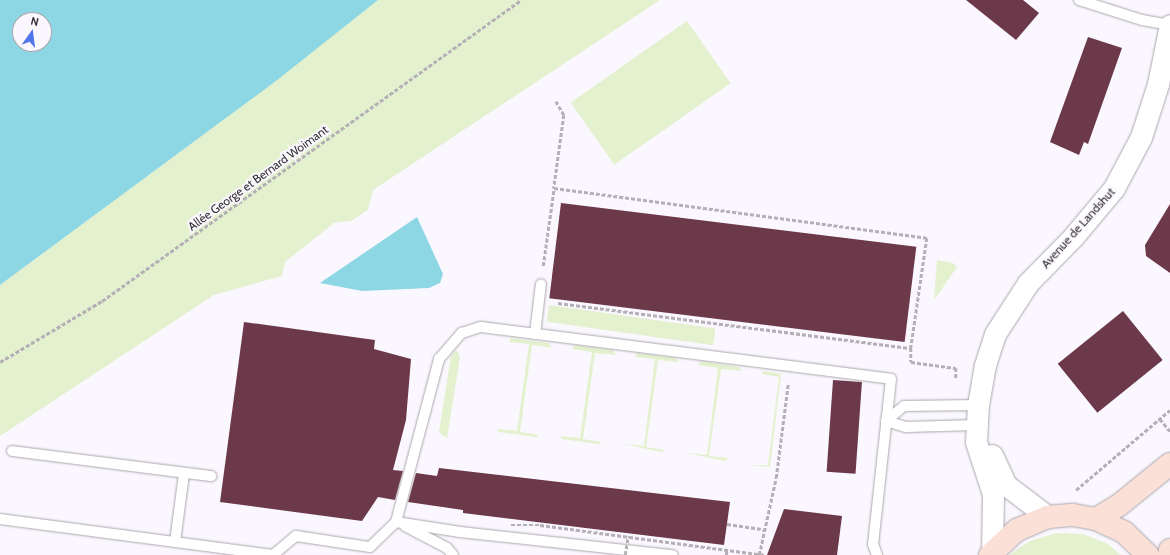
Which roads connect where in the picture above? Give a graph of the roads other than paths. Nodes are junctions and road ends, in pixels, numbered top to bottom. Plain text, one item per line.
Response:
1 (1079, 0) edge
2 (1170, 25) edge
3 (541, 284) road end
4 (535, 334) junction
5 (977, 415) junction
6 (886, 420) junction
7 (12, 451) dead end
8 (1170, 464) edge
9 (184, 474) junction
10 (211, 476) dead end
11 (1048, 517) junction
12 (0, 519) edge
13 (1096, 519) junction
14 (396, 522) junction
15 (176, 542) junction
16 (1170, 550) edge
17 (991, 554) edge
18 (273, 555) edge
19 (453, 555) edge
20 (673, 555) edge
21 (877, 555) edge
22 (1148, 555) edge
23 (1169, 555) edge

1 - 2 lane
2 - 5 street, Avenue de Landshut
3 - 4 lane
4 - 6 lane
4 - 14 lane
5 - 6 lane
5 - 6 lane
5 - 11 street
5 - 17 street, Avenue de Landshut
6 - 21 lane
7 - 9 lane
8 - 13 main road
9 - 10 lane
9 - 15 lane
11 - 13 main road
11 - 17 main road
12 - 15 lane
13 - 22 main road
14 - 18 lane
14 - 19 lane
14 - 20 lane
15 - 18 lane
16 - 23 main road

